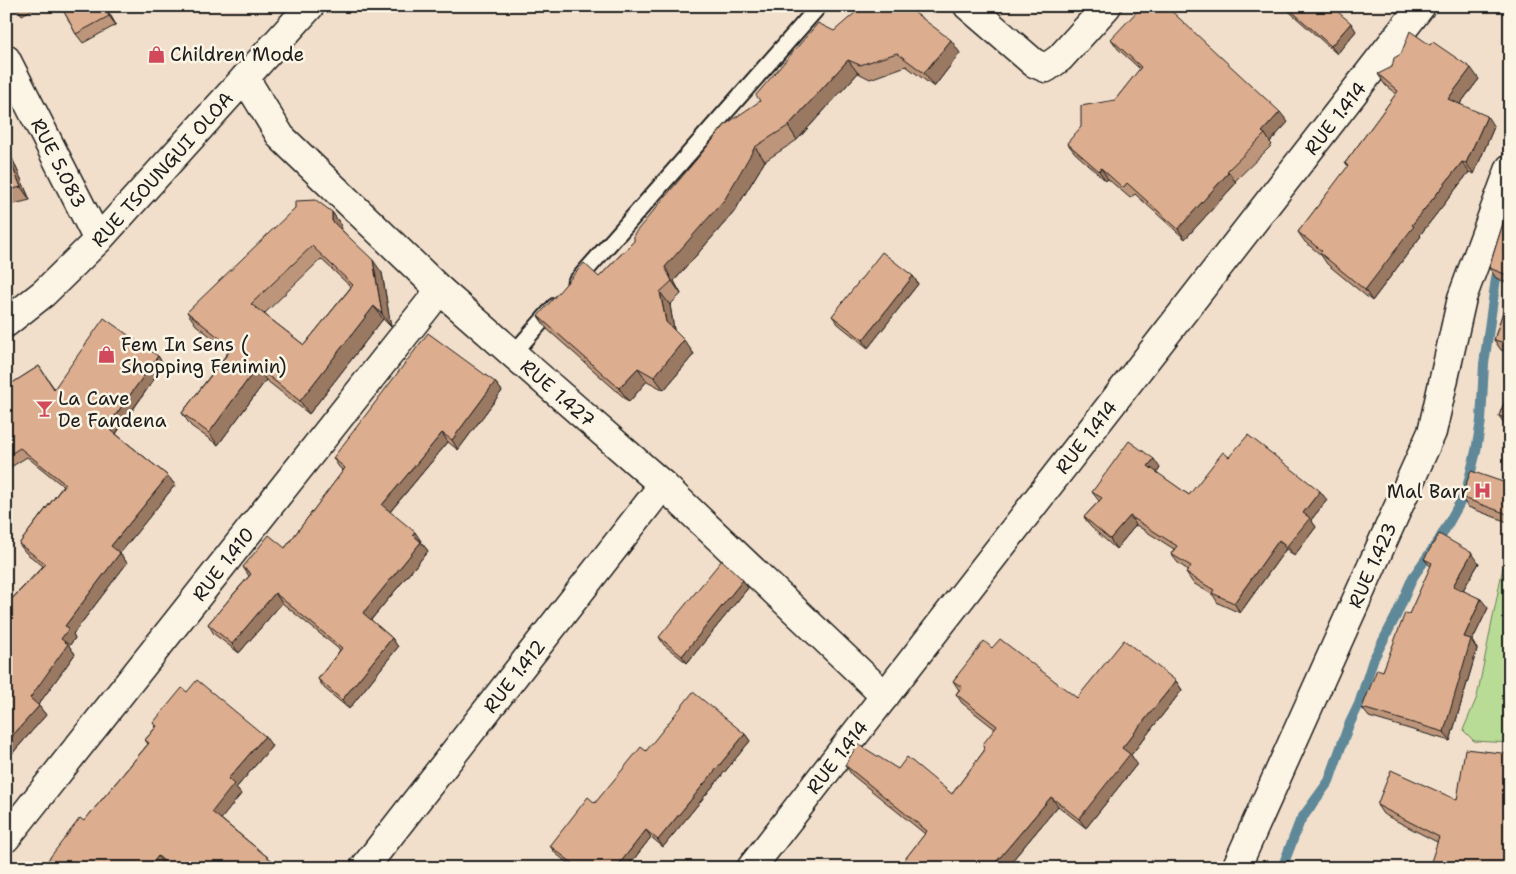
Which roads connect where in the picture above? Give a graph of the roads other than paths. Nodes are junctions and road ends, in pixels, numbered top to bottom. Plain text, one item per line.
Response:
1 (310, 6) edge
2 (819, 6) edge
3 (968, 6) edge
4 (1107, 6) edge
5 (1421, 6) edge
6 (6, 59) edge
7 (246, 78) junction
8 (1510, 168) edge
9 (98, 240) junction
10 (440, 290) junction
11 (6, 323) edge
12 (513, 354) junction
13 (664, 485) junction
14 (884, 696) junction
15 (8, 832) edge
16 (364, 868) edge
17 (751, 868) edge
18 (1236, 868) edge

1 - 7 street, RUE TSOUNGUI OLOA
2 - 12 lane
3 - 4 street
5 - 14 street, RUE 1.414
6 - 9 street, RUE 5.083
7 - 9 street, RUE TSOUNGUI OLOA
7 - 10 street, RUE 1.427
8 - 18 street, RUE 1.423
9 - 11 street, RUE TSOUNGUI OLOA
10 - 12 street, RUE 1.427
10 - 15 street, RUE 1.410
12 - 13 street, RUE 1.427
13 - 14 street, RUE 1.427
13 - 16 street, RUE 1.412
14 - 17 street, RUE 1.414

